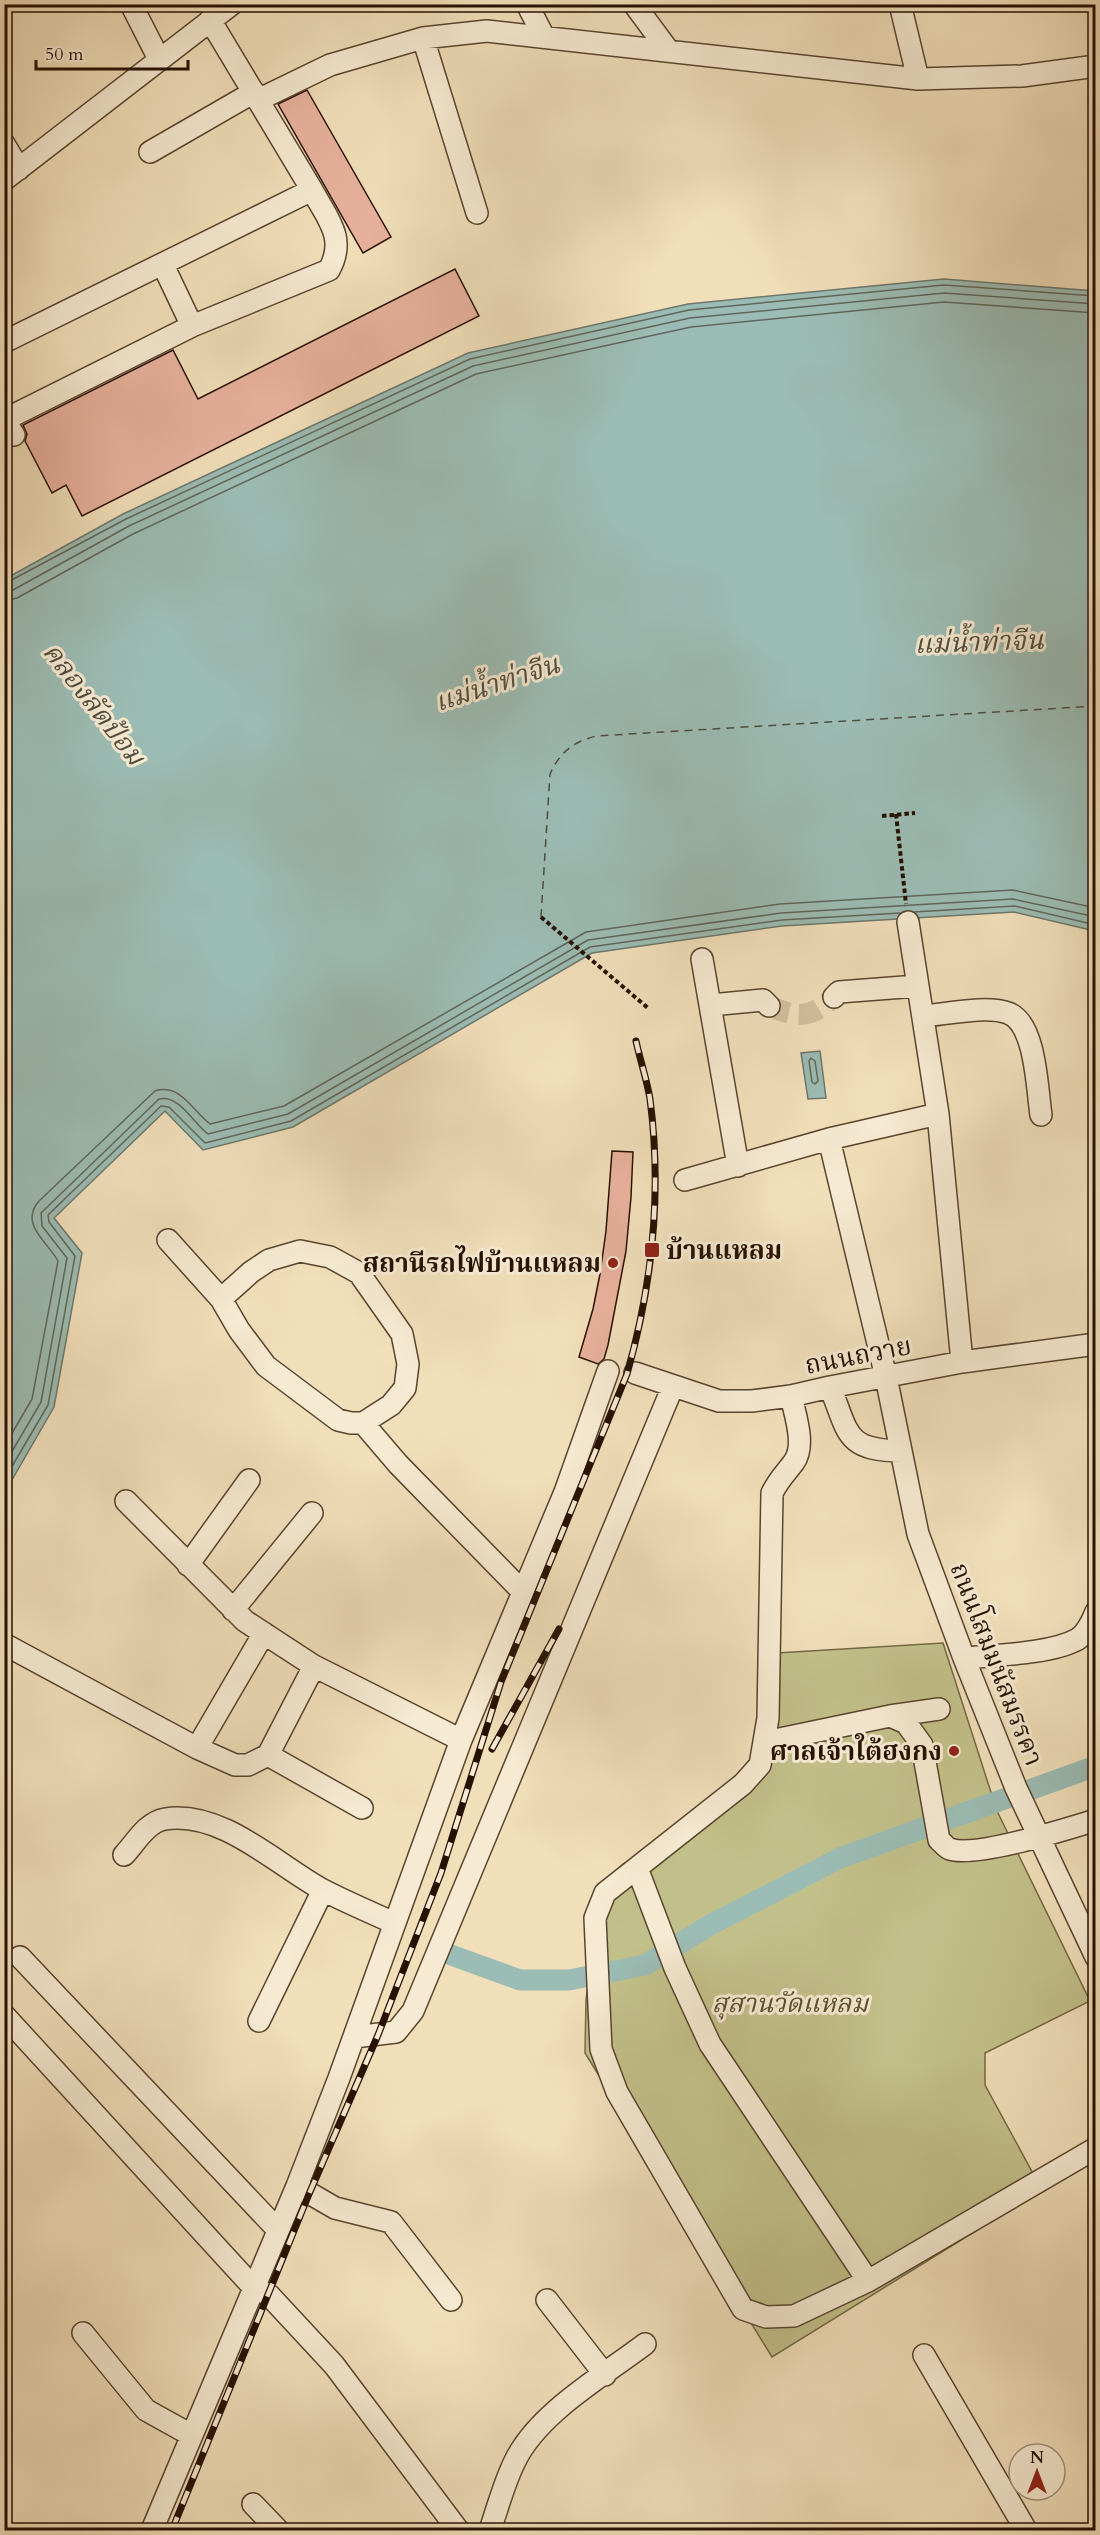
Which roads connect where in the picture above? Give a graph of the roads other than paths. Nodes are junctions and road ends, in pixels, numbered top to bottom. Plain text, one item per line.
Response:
1 (131, 4) edge
2 (231, 4) edge
3 (526, 4) edge
4 (634, 4) edge
5 (900, 4) edge
6 (210, 20) junction
7 (544, 37) junction
8 (423, 38) junction
9 (668, 50) junction
10 (159, 59) junction
11 (1095, 66) edge
12 (918, 79) junction
13 (256, 96) junction
14 (4, 144) edge
15 (150, 152) dead end
16 (12, 174) edge
17 (312, 190) junction
18 (477, 213) dead end
19 (163, 265) junction
20 (192, 326) junction
21 (4, 342) edge
22 (8, 425) edge
23 (908, 922) road end
24 (702, 958) dead end
25 (917, 986) junction
26 (834, 997) tunnel mouth
27 (711, 1005) junction
28 (769, 1006) tunnel mouth
29 (924, 1016) junction
30 (938, 1114) junction
31 (1041, 1115) dead end
32 (829, 1139) junction
33 (738, 1166) junction
34 (685, 1180) dead end
35 (168, 1240) dead end
36 (221, 1299) junction
37 (1095, 1344) edge
38 (962, 1362) junction
39 (608, 1371) dead end
40 (635, 1373) dead end
41 (886, 1377) junction
42 (673, 1386) junction
43 (830, 1387) junction
44 (791, 1396) junction
45 (363, 1423) junction
46 (900, 1451) junction
47 (249, 1480) dead end
48 (126, 1501) dead end
49 (312, 1513) dead end
50 (188, 1565) junction
51 (522, 1591) junction
52 (233, 1610) junction
53 (1095, 1612) edge
54 (264, 1633) junction
55 (4, 1644) edge
56 (964, 1658) junction
57 (314, 1666) junction
58 (939, 1709) dead end
59 (890, 1716) junction
60 (461, 1740) junction
61 (765, 1742) junction
62 (197, 1748) junction
63 (268, 1755) junction
64 (362, 1808) dead end
65 (1095, 1820) edge
66 (1038, 1837) junction
67 (124, 1855) dead end
68 (637, 1868) junction
69 (323, 1890) junction
70 (394, 1923) junction
71 (20, 1957) dead end
72 (1095, 1957) edge
73 (4, 2015) edge
74 (260, 2021) dead end
75 (354, 2037) junction
76 (1095, 2148) edge
77 (297, 2186) junction
78 (278, 2230) junction
79 (868, 2281) junction
80 (254, 2288) junction
81 (452, 2300) dead end
82 (547, 2300) dead end
83 (83, 2333) dead end
84 (645, 2344) dead end
85 (924, 2355) dead end
86 (604, 2375) junction
87 (191, 2435) junction
88 (253, 2504) dead end
89 (152, 2530) edge
90 (278, 2530) edge
91 (458, 2530) edge
92 (490, 2530) edge
93 (1026, 2530) edge

1 - 10 street
2 - 6 street
3 - 7 street
4 - 9 street
5 - 12 street
6 - 10 street
6 - 13 street
7 - 8 street
7 - 9 street
8 - 13 street
8 - 18 street
9 - 12 street
10 - 16 street
11 - 12 street
13 - 15 street
13 - 17 street
14 - 16 street
17 - 19 street
17 - 20 street
19 - 20 street
19 - 21 street
20 - 22 street
23 - 25 street
24 - 27 street
25 - 26 street
25 - 29 street
27 - 28 street
27 - 33 street
29 - 30 street
29 - 31 street
30 - 32 street
30 - 38 street
32 - 33 street
32 - 41 street, ถนนโสมมนัสมรรคา
33 - 34 street
35 - 36 street
36 - 45 street
36 - 45 street
37 - 38 street, ถนนถวาย
38 - 41 street, ถนนถวาย
39 - 51 street
40 - 42 street, ถนนถวาย
41 - 43 street, ถนนถวาย
41 - 46 street, ถนนโสมมนัสมรรคา
42 - 44 street, ถนนถวาย
42 - 75 street
43 - 44 street, ถนนถวาย
43 - 46 street
44 - 61 street
45 - 51 street
46 - 56 street, ถนนโสมมนัสมรรคา
47 - 50 street
48 - 50 street
49 - 52 street
50 - 52 street
51 - 60 street
52 - 54 street
53 - 56 street
54 - 57 street
54 - 62 street
55 - 62 street
56 - 66 street, ถนนโสมมนัสมรรคา
57 - 60 street
57 - 63 street
58 - 59 street
59 - 61 street
59 - 66 street
60 - 70 street
61 - 68 street
62 - 63 street
63 - 64 street
65 - 66 street
66 - 72 street, ถนนโสมมนัสมรรคา
67 - 69 street
68 - 79 street
68 - 79 street
69 - 70 street
69 - 74 street
70 - 75 street
71 - 78 street
73 - 80 street
75 - 77 street
76 - 79 street
77 - 78 street
77 - 81 street
78 - 80 street
80 - 87 street
80 - 91 street
82 - 86 street
83 - 87 street
84 - 86 street
85 - 93 street
86 - 92 street
87 - 89 street
88 - 90 street

